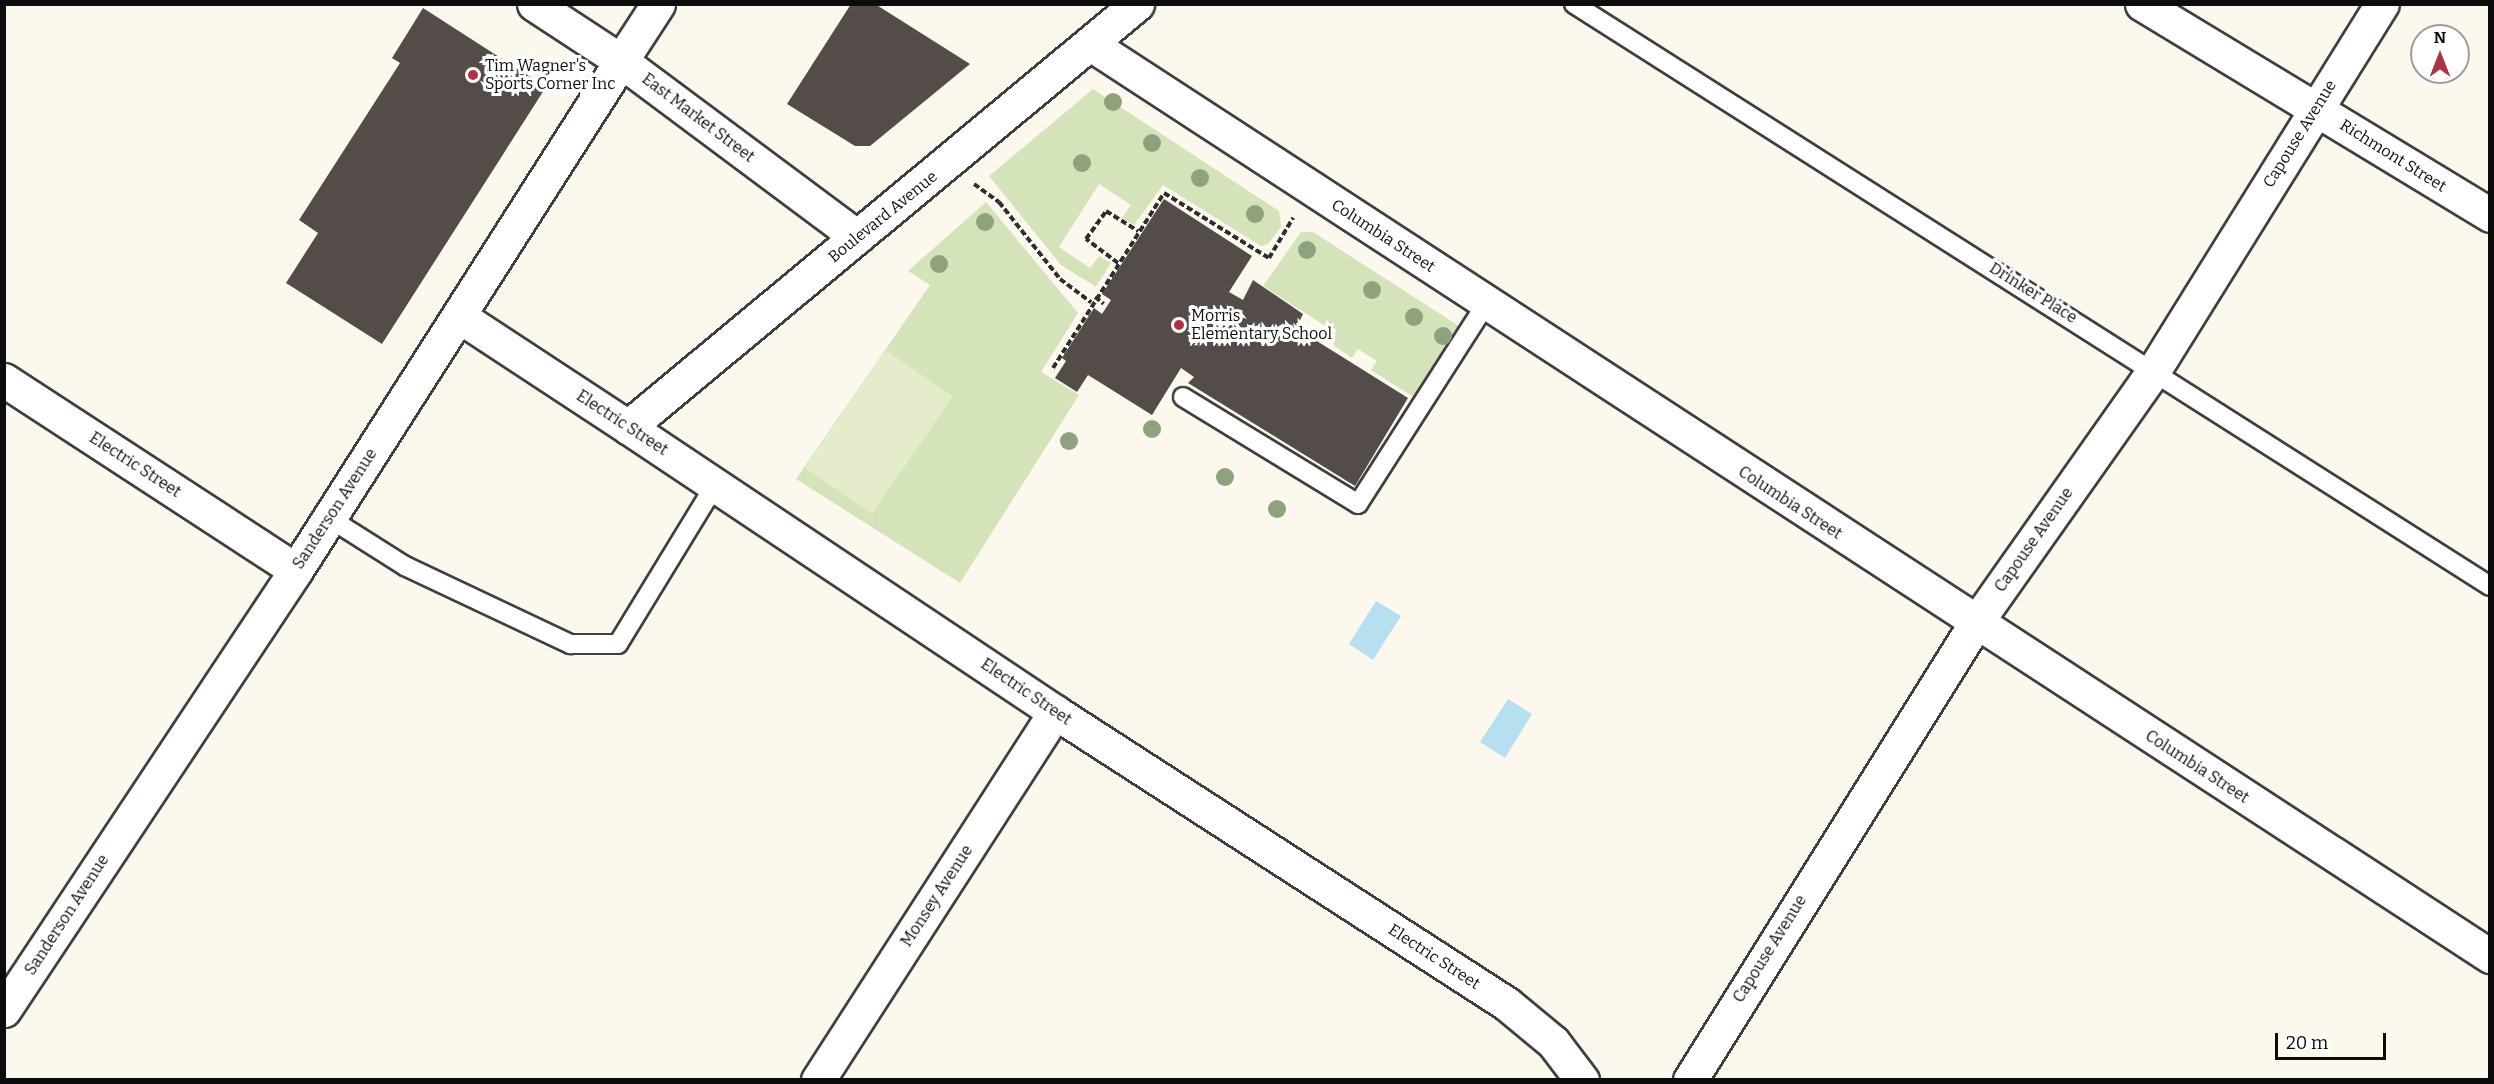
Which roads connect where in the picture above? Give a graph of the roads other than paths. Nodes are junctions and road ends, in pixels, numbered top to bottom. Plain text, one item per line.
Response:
1 (534, 4) edge
2 (658, 4) edge
3 (1137, 4) edge
4 (1574, 4) edge
5 (2142, 4) edge
6 (2382, 4) edge
7 (1092, 45) junction
8 (621, 61) junction
9 (2316, 108) junction
10 (2490, 215) edge
11 (857, 237) junction
12 (1486, 304) junction
13 (459, 316) junction
14 (2154, 369) junction
15 (4, 380) edge
16 (1183, 397) dead end
17 (628, 427) junction
18 (715, 485) junction
19 (329, 518) junction
20 (296, 570) junction
21 (2490, 586) edge
22 (1975, 624) junction
23 (1055, 712) junction
24 (2490, 956) edge
25 (4, 1010) edge
26 (818, 1080) edge
27 (1582, 1080) edge
28 (1690, 1080) edge

1 - 8 street, East Market Street
2 - 8 street, Sanderson Avenue
3 - 7 street, Boulevard Avenue
4 - 14 lane, Drinker Place
5 - 9 street, Richmont Street
6 - 9 street, Capouse Avenue
7 - 11 street, Boulevard Avenue
7 - 12 street, Columbia Street
8 - 11 street, East Market Street
8 - 13 street, Sanderson Avenue
9 - 10 street, Richmont Street
9 - 14 street, Capouse Avenue
11 - 17 street, Boulevard Avenue
12 - 16 lane
12 - 22 street, Columbia Street
13 - 17 street, Electric Street
13 - 19 street, Sanderson Avenue
14 - 21 lane, Drinker Place
14 - 22 street, Capouse Avenue
15 - 20 street, Electric Street
17 - 18 street, Electric Street
18 - 19 lane
18 - 23 street, Electric Street
19 - 20 street, Sanderson Avenue
20 - 25 street, Sanderson Avenue
22 - 24 street, Columbia Street
22 - 28 street, Capouse Avenue
23 - 26 street, Monsey Avenue
23 - 27 street, Electric Street

